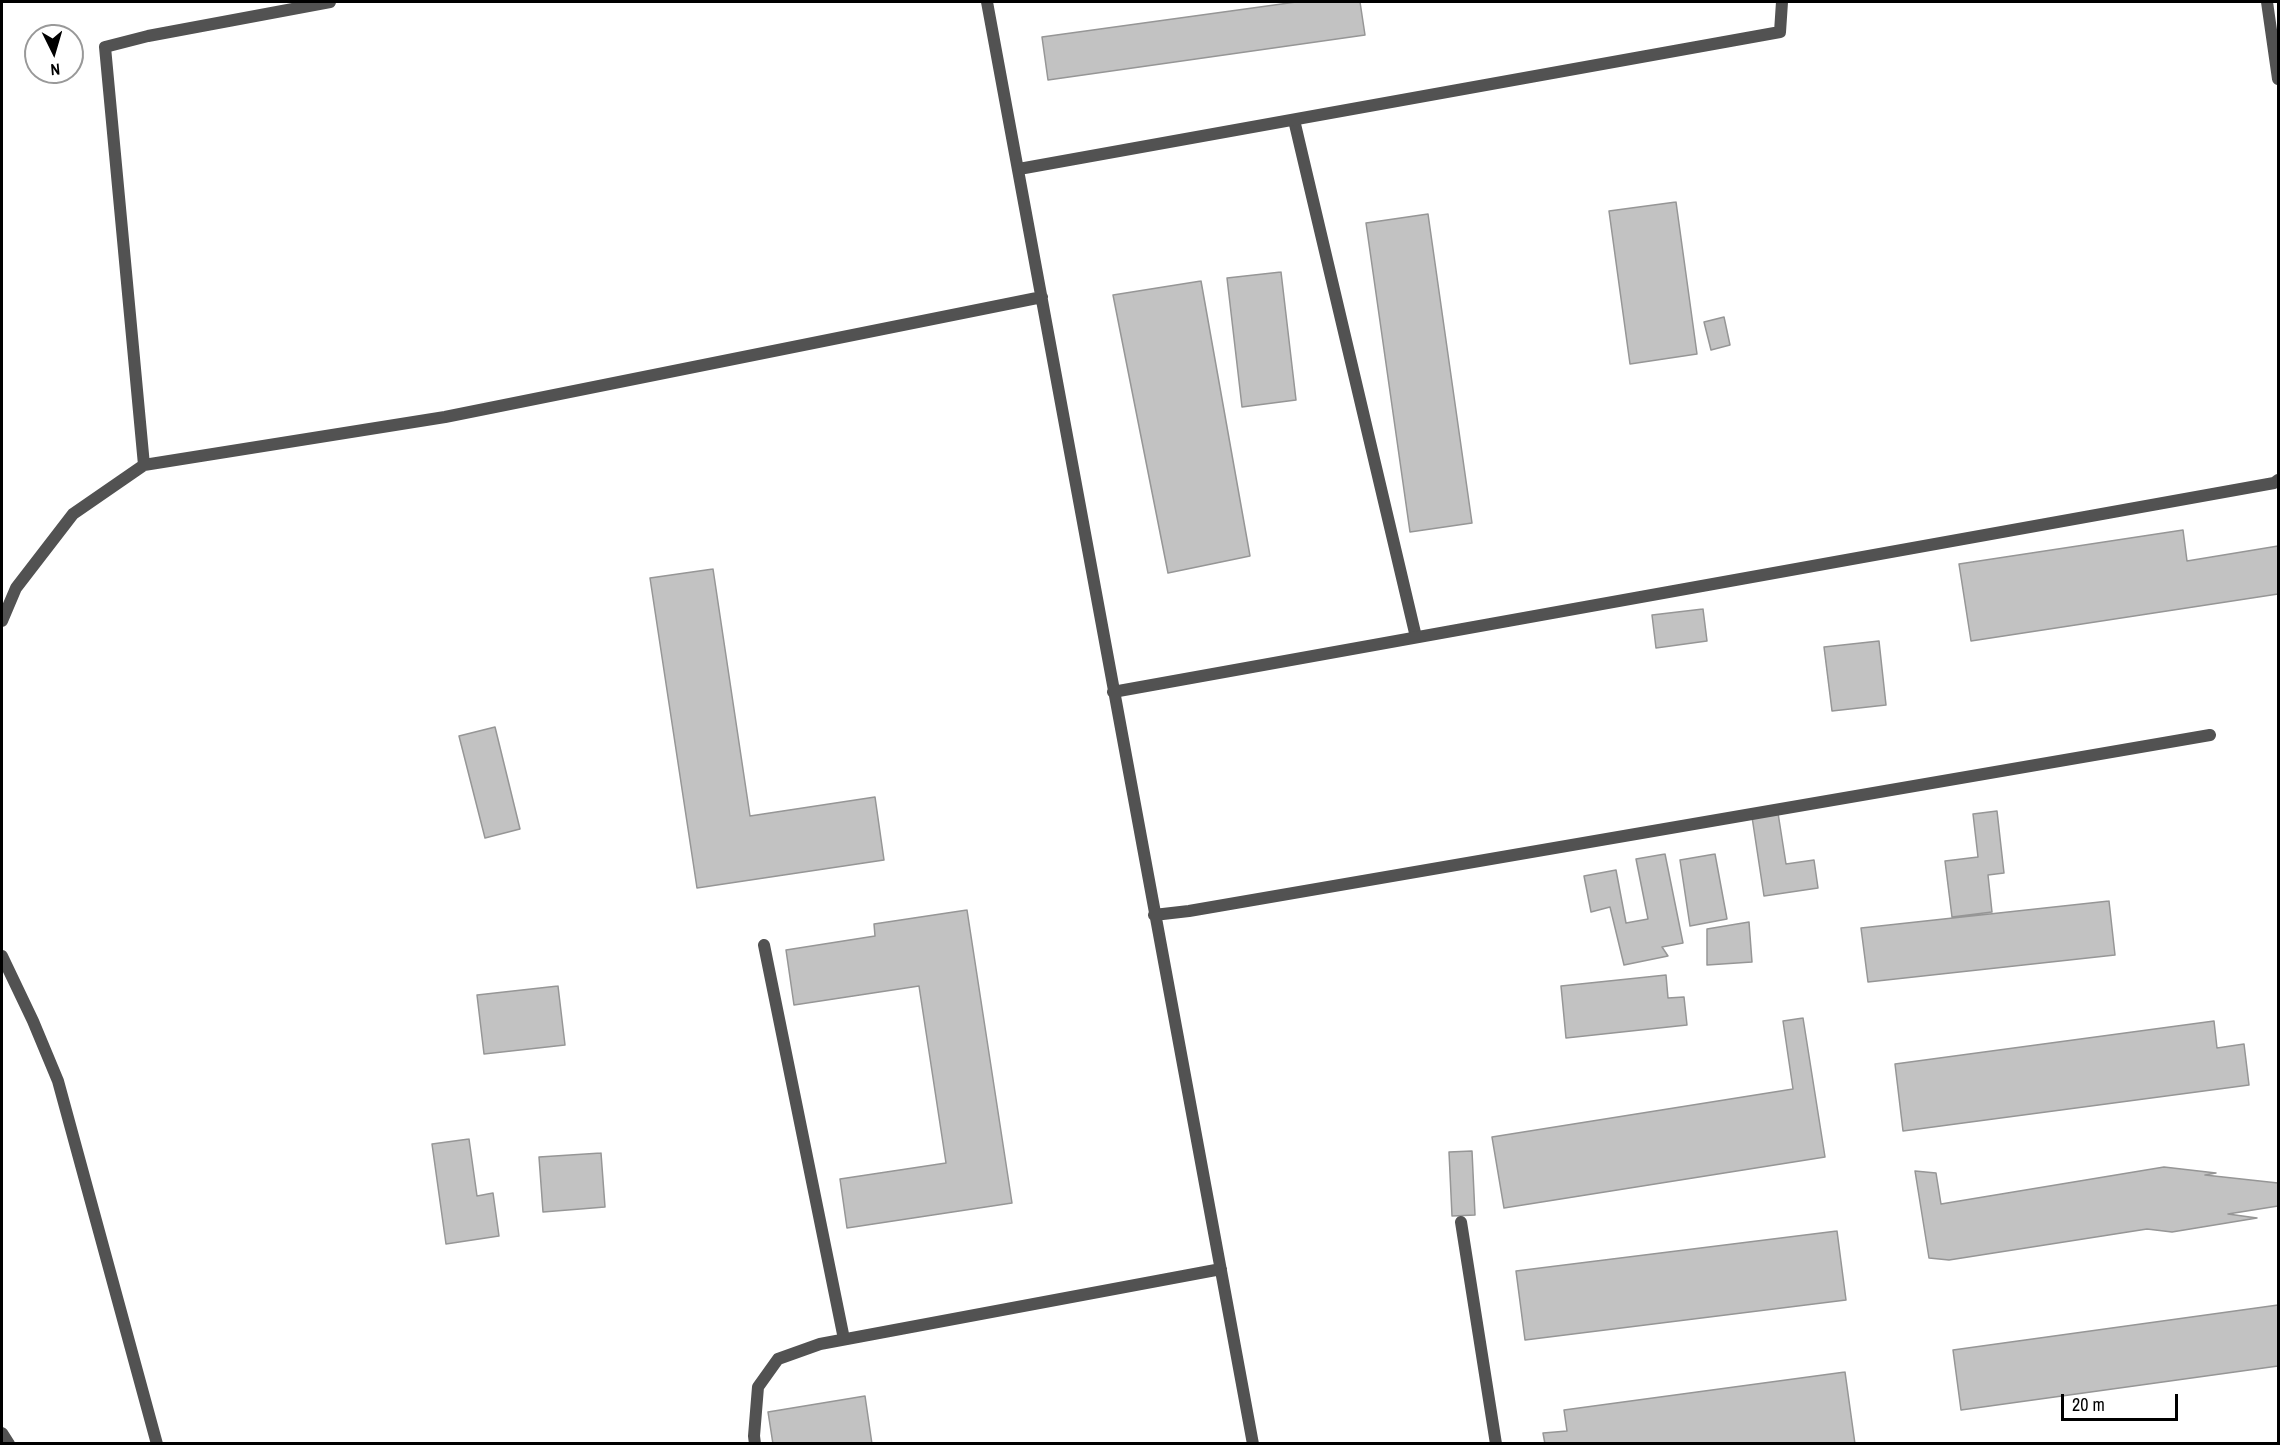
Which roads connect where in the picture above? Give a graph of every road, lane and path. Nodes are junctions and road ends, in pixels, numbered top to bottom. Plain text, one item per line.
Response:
1 (330, 2) edge
2 (987, 2) edge
3 (1782, 2) edge
4 (2267, 2) edge
5 (2278, 79) edge
6 (1294, 120) junction
7 (1019, 169) junction
8 (1042, 297) junction
9 (144, 465) junction
10 (2278, 480) edge
11 (2, 621) edge
12 (1416, 637) junction
13 (1113, 692) junction
14 (2210, 735) dead end
15 (1154, 915) junction
16 (764, 945) dead end
17 (2, 956) edge
18 (1461, 1222) dead end
19 (1221, 1269) junction
20 (844, 1339) junction
21 (2, 1433) edge
22 (9, 1443) edge
23 (157, 1443) edge
24 (755, 1443) edge
25 (1253, 1443) edge
26 (1496, 1443) edge

1 - 9 street
2 - 7 street
3 - 6 street
4 - 5 street
6 - 7 street
6 - 12 street
7 - 8 street
8 - 9 street
8 - 13 street
9 - 11 street
10 - 12 street
12 - 13 street
13 - 15 street
14 - 15 street
15 - 19 street
16 - 20 street
17 - 23 street
18 - 26 street
19 - 20 street
19 - 25 street
20 - 24 street
21 - 22 street

